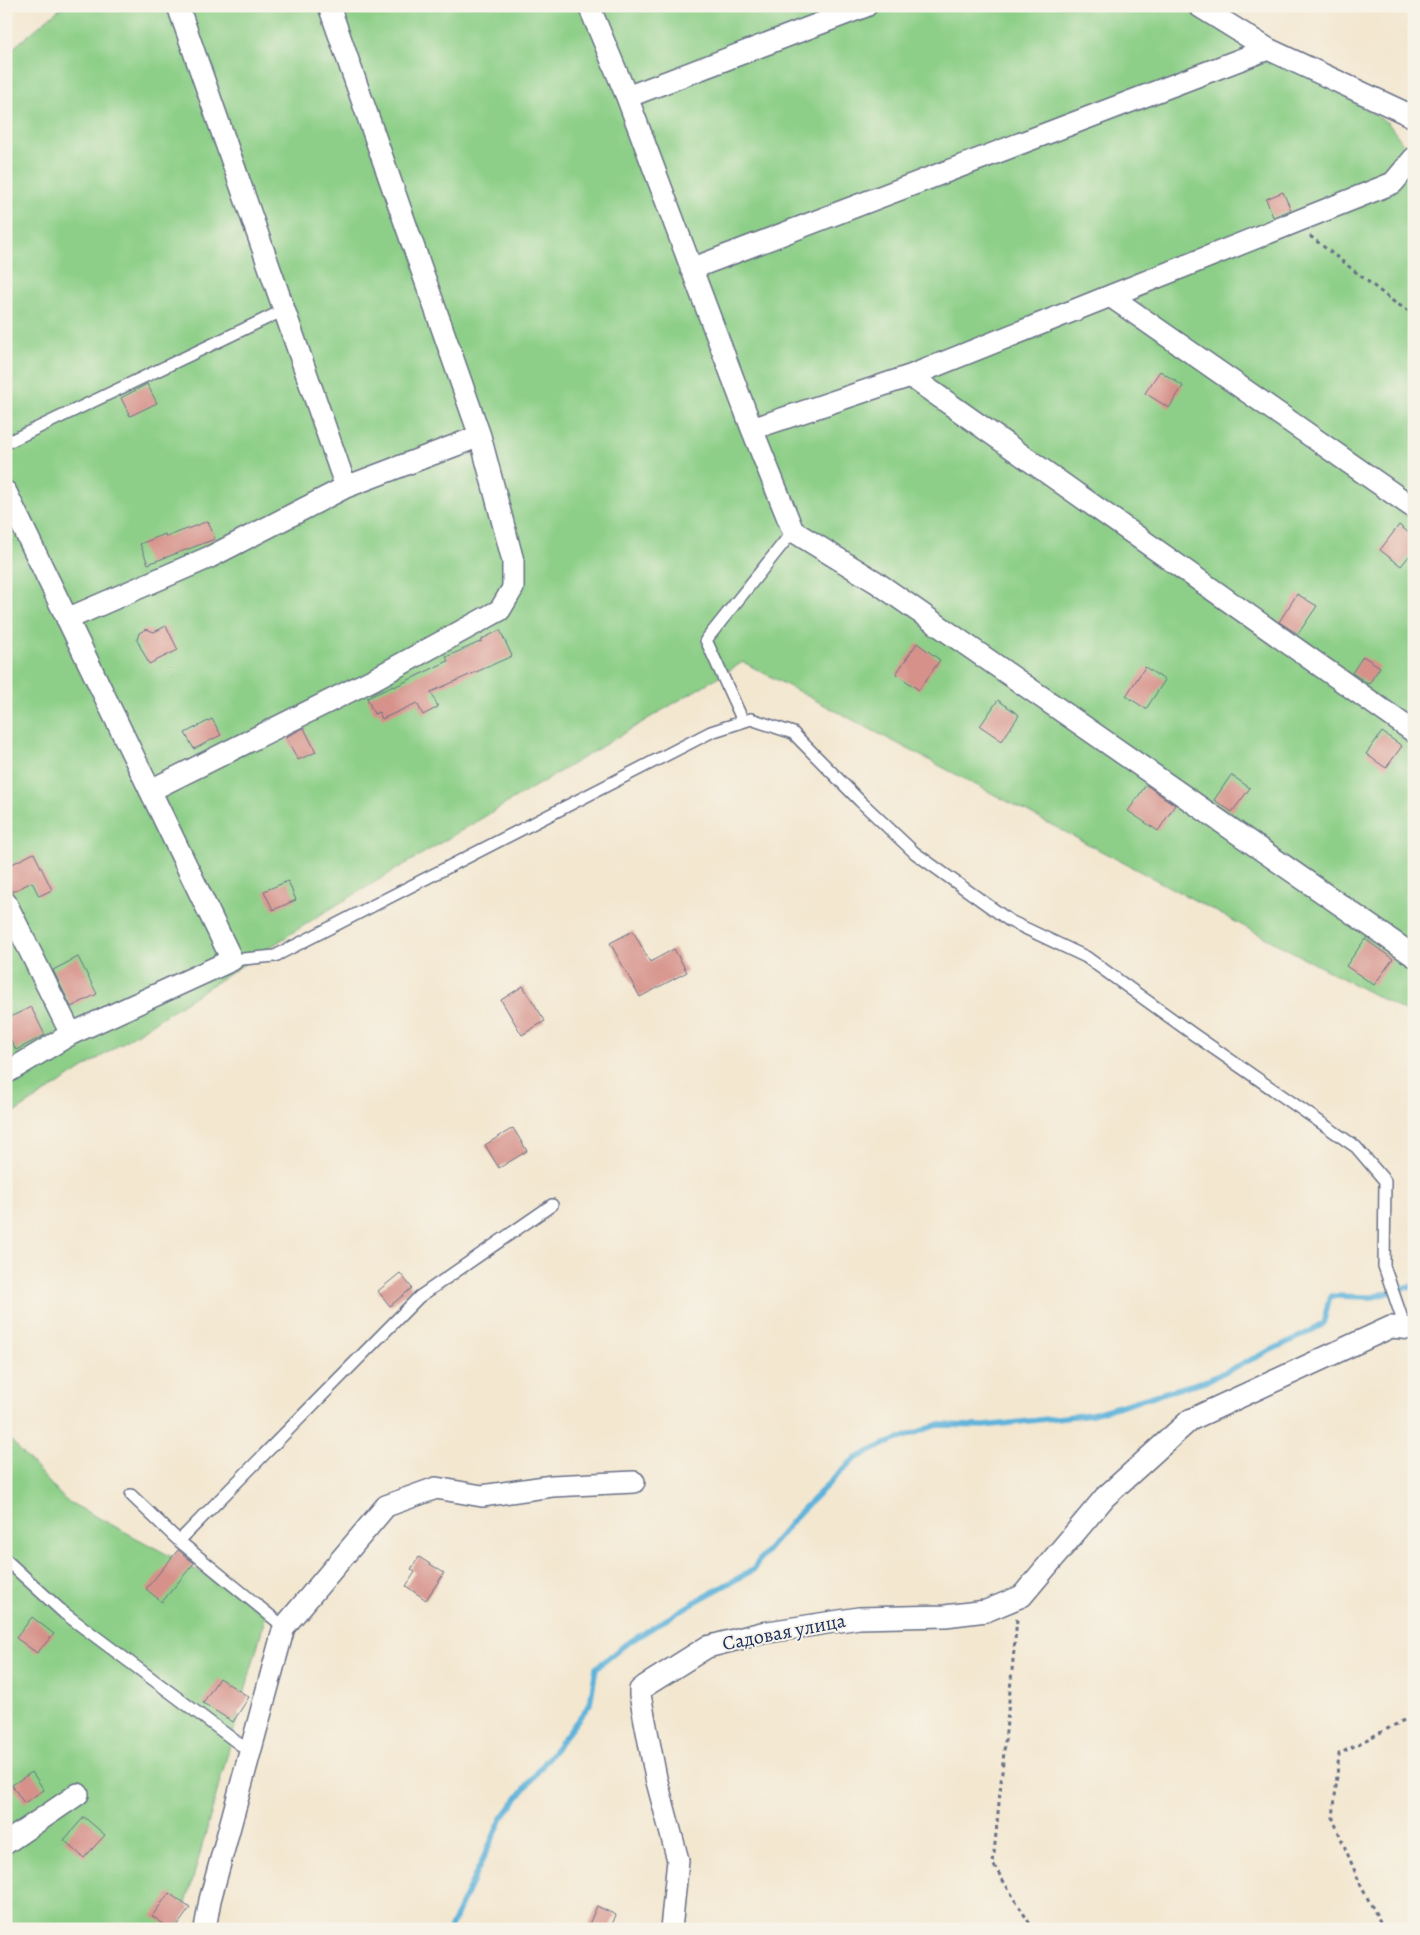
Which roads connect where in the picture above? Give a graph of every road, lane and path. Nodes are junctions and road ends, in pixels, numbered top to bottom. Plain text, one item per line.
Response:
1 (178, 6) edge
2 (329, 6) edge
3 (589, 6) edge
4 (866, 6) edge
5 (1199, 6) edge
6 (1268, 49) junction
7 (627, 96) junction
8 (1414, 118) edge
9 (1414, 158) edge
10 (1294, 223) junction
11 (691, 269) junction
12 (1110, 296) junction
13 (284, 310) junction
14 (1414, 314) edge
15 (910, 376) junction
16 (752, 428) junction
17 (480, 436) junction
18 (6, 443) edge
19 (346, 487) junction
20 (6, 492) edge
21 (1414, 508) edge
22 (793, 531) junction
23 (67, 619) junction
24 (743, 722) junction
25 (1414, 732) edge
26 (152, 790) junction
27 (6, 903) edge
28 (1414, 956) edge
29 (232, 960) junction
30 (71, 1034) junction
31 (6, 1073) edge
32 (552, 1205) dead end
33 (1410, 1330) edge
34 (634, 1482) dead end
35 (131, 1495) dead end
36 (179, 1541) junction
37 (6, 1560) edge
38 (1022, 1596) junction
39 (284, 1627) junction
40 (1414, 1715) edge
41 (250, 1752) junction
42 (78, 1794) dead end
43 (6, 1843) edge
44 (205, 1929) edge
45 (671, 1929) edge
46 (1033, 1929) edge
47 (1384, 1929) edge

1 - 13 street
2 - 17 street
3 - 7 street
4 - 7 street
5 - 6 street
6 - 8 street
6 - 11 street
7 - 11 street
9 - 10 street
10 - 12 street
10 - 14 path
11 - 16 street
12 - 15 street
12 - 21 street
13 - 18 lane
13 - 19 street
15 - 16 street
15 - 25 street
16 - 22 street
17 - 19 street
17 - 26 street
19 - 23 street
20 - 23 street
22 - 24 lane
22 - 28 street
23 - 26 street
24 - 29 lane
24 - 33 lane
26 - 29 street
27 - 30 street
29 - 30 street
30 - 31 street
32 - 36 lane
33 - 38 street, Садовая улица
34 - 39 street
35 - 36 lane
36 - 39 lane
37 - 41 lane
38 - 45 street, Садовая улица
38 - 46 path
39 - 41 street
40 - 47 path
41 - 44 street
42 - 43 street

